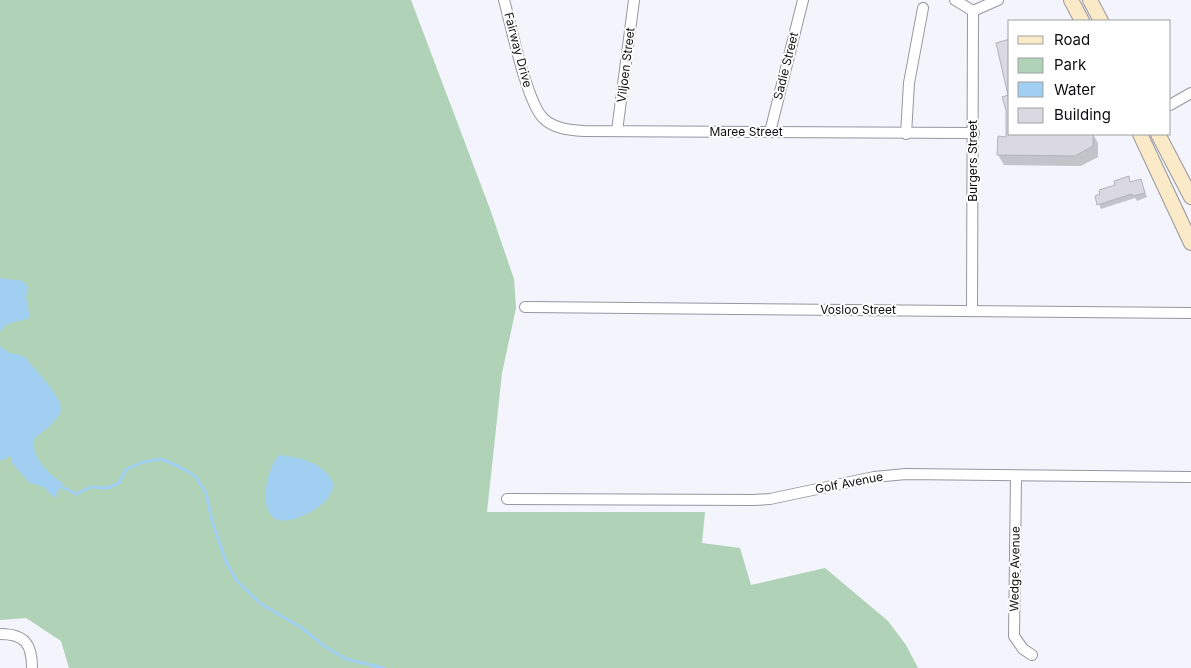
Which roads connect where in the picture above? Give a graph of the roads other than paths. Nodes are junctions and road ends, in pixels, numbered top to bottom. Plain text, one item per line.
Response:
1 (504, 0) edge
2 (634, 0) edge
3 (802, 0) edge
4 (955, 0) edge
5 (998, 0) edge
6 (1071, 0) edge
7 (1090, 0) edge
8 (923, 8) dead end
9 (973, 11) junction
10 (1081, 20) edge
11 (1100, 20) edge
12 (1191, 93) edge
13 (532, 100) joint
14 (1171, 104) edge
15 (617, 131) junction
16 (770, 132) junction
17 (974, 133) junction
18 (906, 134) junction
19 (1140, 135) edge
20 (1159, 135) edge
21 (1191, 197) edge
22 (1191, 242) edge
23 (525, 308) dead end
24 (972, 311) junction
25 (1191, 313) edge
26 (1016, 476) junction
27 (1191, 477) edge
28 (507, 499) dead end
29 (0, 634) edge
30 (1032, 655) dead end
31 (32, 668) edge

1 - 13 street, Fairway Drive
2 - 15 street, Viljoen Street
3 - 16 street, Sadie Street
4 - 9 street
5 - 9 street
6 - 10 main road
7 - 11 main road
8 - 18 street
9 - 17 street, Burgers Street
12 - 14 street
13 - 15 street, Maree Street
15 - 16 street, Maree Street
16 - 18 street, Maree Street
17 - 18 street, Maree Street
17 - 24 street, Burgers Street
19 - 22 main road
20 - 21 main road
23 - 24 street, Vosloo Street
24 - 25 street, Vosloo Street
26 - 27 street, Golf Avenue
26 - 28 street, Golf Avenue
26 - 30 street, Wedge Avenue
29 - 31 street

